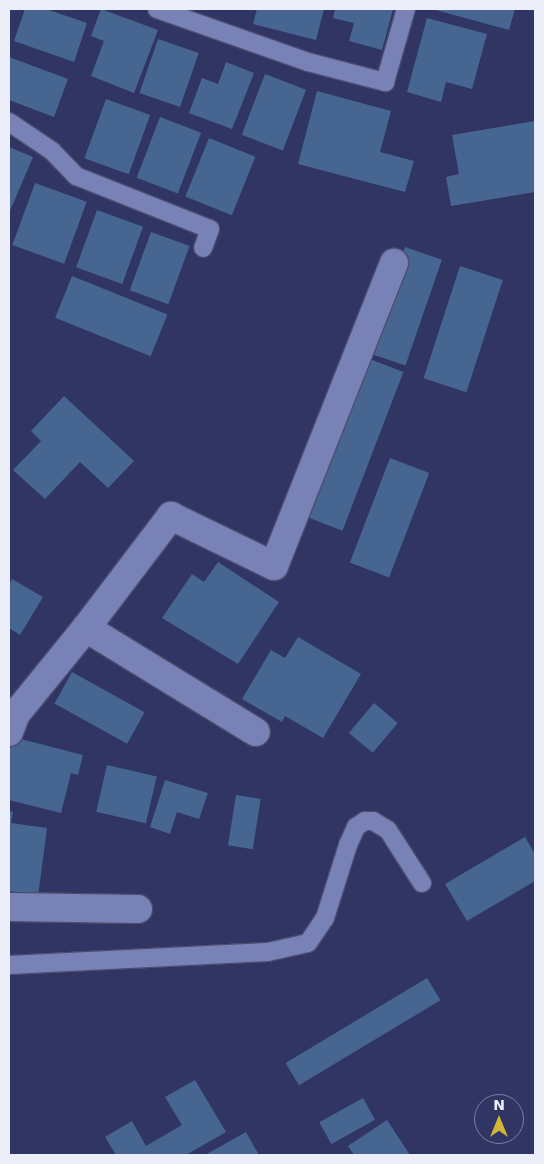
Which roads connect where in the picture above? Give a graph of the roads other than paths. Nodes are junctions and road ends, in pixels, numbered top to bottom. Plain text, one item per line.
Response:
1 (157, 9) edge
2 (406, 9) edge
3 (9, 122) edge
4 (204, 248) dead end
5 (394, 263) dead end
6 (86, 628) junction
7 (9, 732) edge
8 (256, 732) dead end
9 (422, 883) dead end
10 (9, 907) edge
11 (138, 908) dead end
12 (9, 965) edge

1 - 2 lane
3 - 4 lane
5 - 6 street
6 - 7 street
6 - 8 street
9 - 12 lane
10 - 11 street

